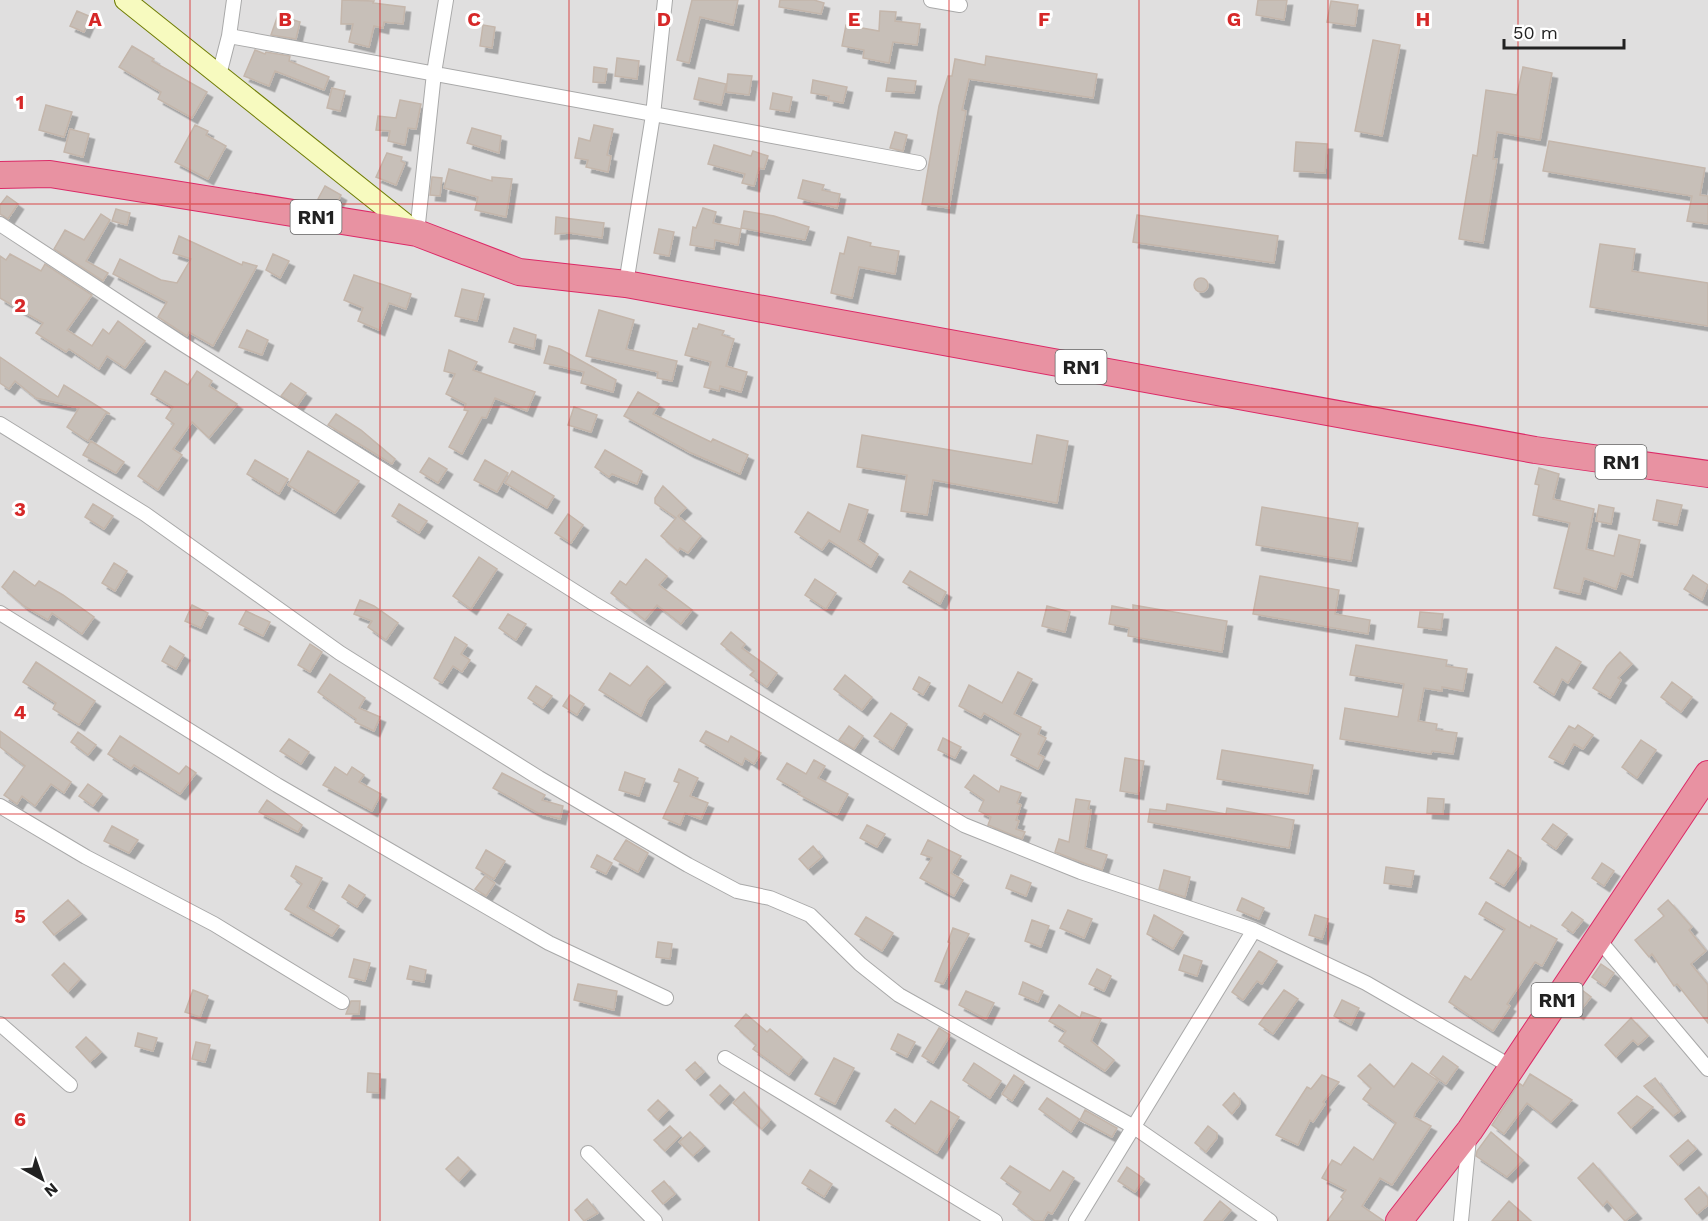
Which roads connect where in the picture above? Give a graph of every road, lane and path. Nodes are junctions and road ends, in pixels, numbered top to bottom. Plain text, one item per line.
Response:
1 (125, 0) edge
2 (234, 0) edge
3 (446, 0) edge
4 (664, 0) edge
5 (932, 0) edge
6 (960, 5) dead end
7 (229, 36) junction
8 (434, 73) junction
9 (219, 75) junction
10 (653, 115) junction
11 (919, 162) dead end
12 (0, 175) edge
13 (0, 224) edge
14 (417, 233) junction
15 (627, 284) junction
16 (0, 424) edge
17 (1708, 474) edge
18 (0, 614) edge
19 (1708, 774) edge
20 (0, 806) edge
21 (1254, 930) junction
22 (1599, 940) junction
23 (666, 998) dead end
24 (342, 1002) dead end
25 (0, 1024) edge
26 (725, 1058) dead end
27 (1510, 1065) junction
28 (1708, 1069) edge
29 (70, 1085) dead end
30 (1134, 1127) junction
31 (1470, 1130) junction
32 (588, 1153) dead end
33 (655, 1221) edge
34 (995, 1221) edge
35 (1076, 1221) edge
36 (1270, 1221) edge
37 (1399, 1221) edge
38 (1461, 1221) edge

1 - 9 street
2 - 7 street
3 - 8 street
4 - 10 street
5 - 6 street
7 - 8 street
7 - 9 street
8 - 10 street
8 - 14 street
9 - 14 street
10 - 11 street
10 - 15 street
12 - 14 highway, RN1
13 - 21 street
14 - 15 highway, RN1
15 - 17 highway, RN1
16 - 30 street
18 - 23 street
19 - 22 highway, RN1
20 - 24 street
21 - 27 street
21 - 30 street
22 - 27 highway, RN1
22 - 28 street
25 - 29 street
26 - 34 street
27 - 31 highway, RN1
30 - 35 street
30 - 36 street
31 - 37 highway, RN1
31 - 38 street
32 - 33 street

